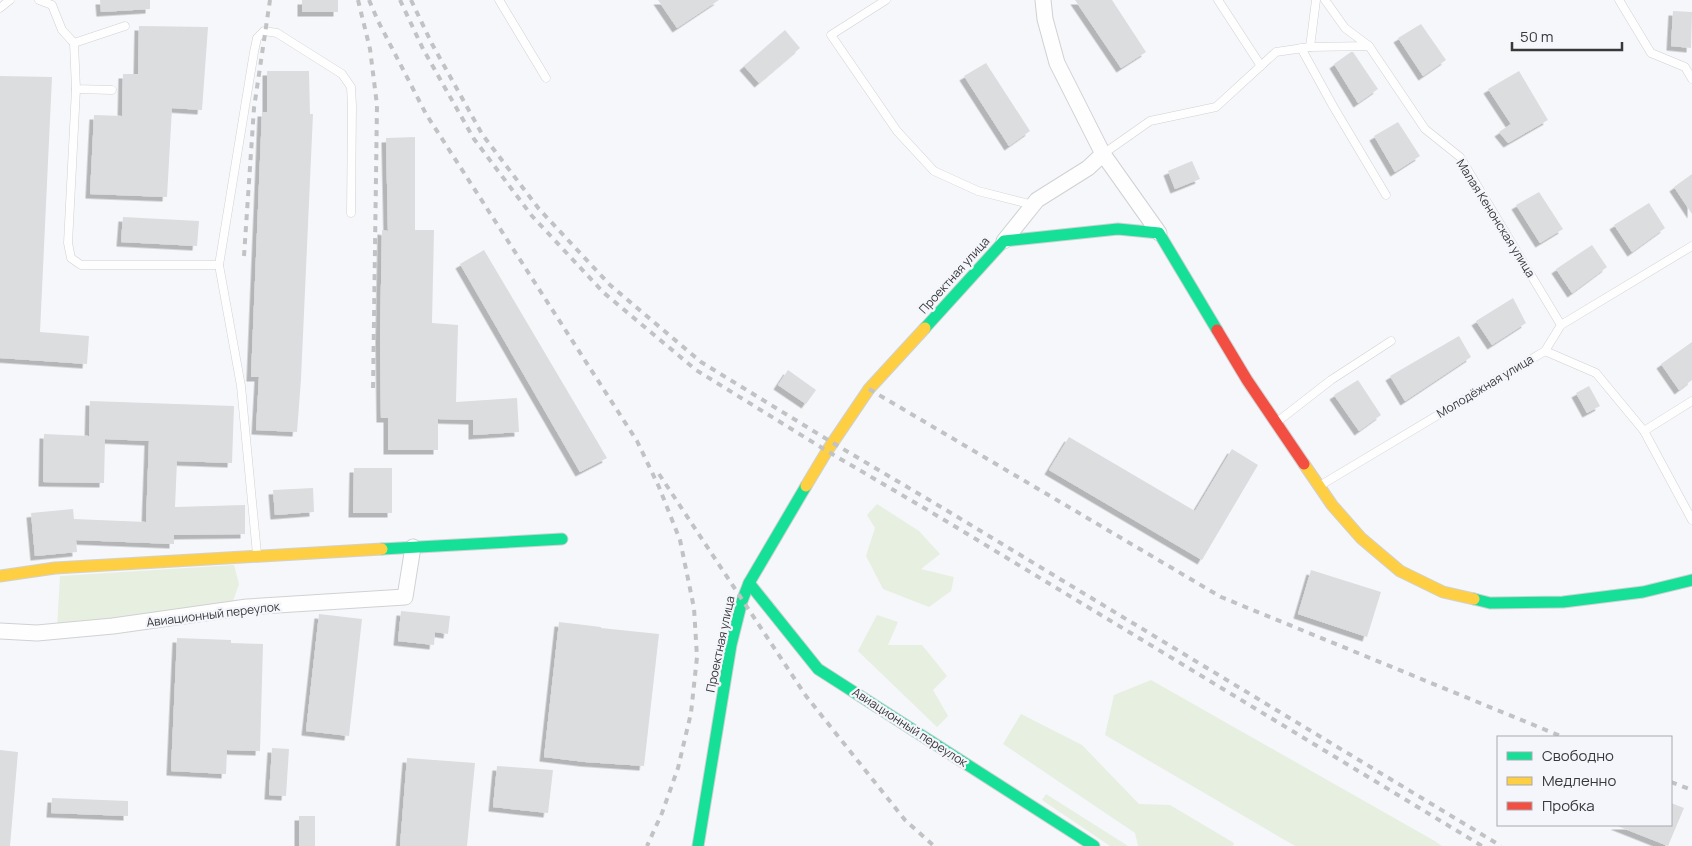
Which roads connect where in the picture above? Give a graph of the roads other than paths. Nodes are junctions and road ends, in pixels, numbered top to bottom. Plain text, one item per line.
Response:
1 (10, 0) edge
2 (39, 0) edge
3 (499, 0) edge
4 (886, 0) edge
5 (1043, 0) edge
6 (1218, 0) edge
7 (1316, 0) edge
8 (1325, 0) edge
9 (1619, 0) edge
10 (0, 8) edge
11 (125, 26) dead end
12 (74, 43) junction
13 (1369, 46) junction
14 (1310, 47) junction
15 (1301, 48) junction
16 (1261, 66) junction
17 (546, 78) dead end
18 (1692, 79) edge
19 (76, 89) junction
20 (112, 90) dead end
21 (1103, 154) junction
22 (1386, 195) dead end
23 (1033, 205) junction
24 (351, 213) dead end
25 (1159, 233) junction
26 (1004, 241) junction
27 (1692, 246) edge
28 (219, 265) junction
29 (1561, 324) junction
30 (1391, 341) dead end
31 (1545, 351) junction
32 (1692, 401) edge
33 (1276, 422) junction
34 (1644, 431) junction
35 (1319, 486) junction
36 (1692, 520) edge
37 (562, 539) dead end
38 (414, 547) junction
39 (258, 556) junction
40 (0, 576) edge
41 (1692, 580) edge
42 (749, 583) junction
43 (0, 631) edge
44 (698, 846) edge
45 (1094, 846) edge

1 - 10 lane
2 - 12 lane
3 - 17 lane
4 - 23 lane
5 - 21 street
6 - 16 lane
7 - 14 lane
8 - 13 lane, Малая Кенонская улица
9 - 18 lane
11 - 12 lane
12 - 19 lane
13 - 14 lane
13 - 29 lane, Малая Кенонская улица
14 - 15 lane
15 - 16 lane
15 - 22 lane
16 - 21 lane
19 - 20 lane
19 - 28 lane
21 - 23 street
21 - 25 street
23 - 26 street
24 - 28 lane
25 - 26 street, Проектная улица
25 - 33 street
26 - 42 street, Проектная улица
27 - 29 lane, Молодёжная улица
28 - 39 lane
29 - 31 lane, Молодёжная улица
30 - 33 lane
31 - 34 lane
31 - 35 lane, Молодёжная улица
32 - 34 lane
33 - 35 street
34 - 36 lane
35 - 41 street
37 - 38 street
38 - 39 street
38 - 43 street, Авиационный переулок
39 - 40 street
42 - 44 street, Проектная улица
42 - 45 street, Авиационный переулок

